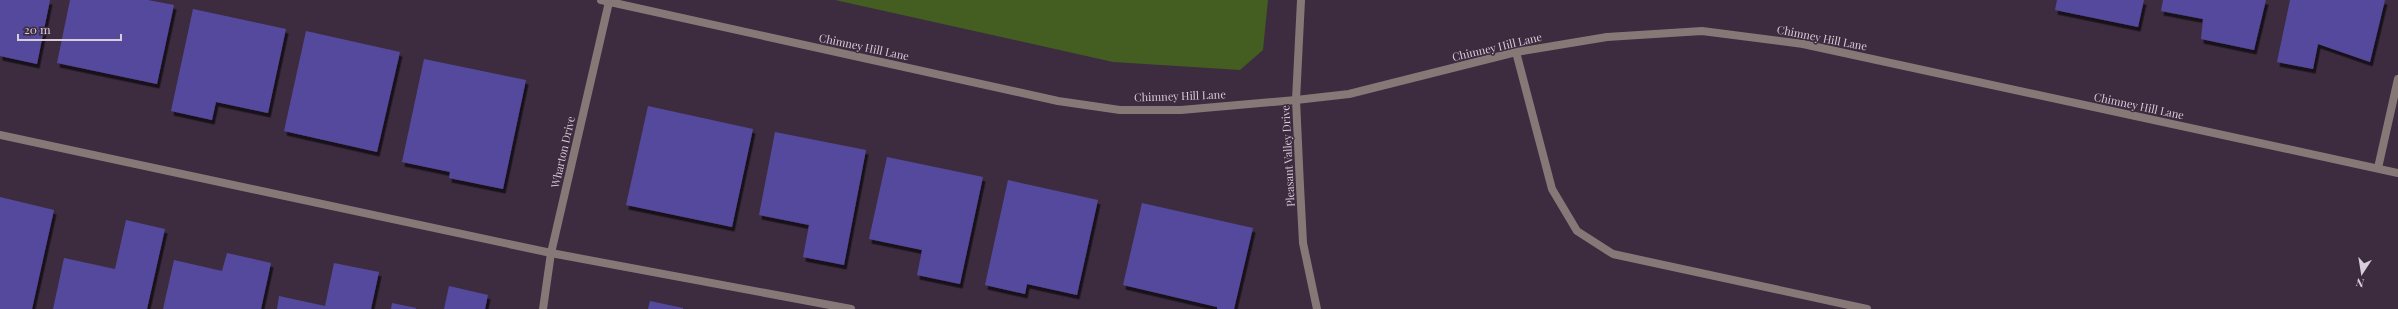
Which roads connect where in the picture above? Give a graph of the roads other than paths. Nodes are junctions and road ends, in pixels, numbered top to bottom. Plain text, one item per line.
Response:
1 (1301, 0) edge
2 (605, 1) edge
3 (1516, 52) junction
4 (2398, 79) edge
5 (1296, 100) junction
6 (0, 135) edge
7 (2378, 168) junction
8 (2398, 173) edge
9 (551, 253) junction
10 (829, 307) edge
11 (543, 309) edge
12 (851, 309) edge
13 (1317, 309) edge
14 (1867, 309) edge

1 - 5 street, Pleasant Valley Drive
2 - 5 street, Chimney Hill Lane
2 - 9 street, Wharton Drive
3 - 5 street, Chimney Hill Lane
3 - 7 street, Chimney Hill Lane
3 - 14 street
4 - 7 street
5 - 13 street, Pleasant Valley Drive
6 - 9 street
7 - 8 street, Chimney Hill Lane
9 - 10 street
9 - 11 street, Wharton Drive
10 - 12 street

